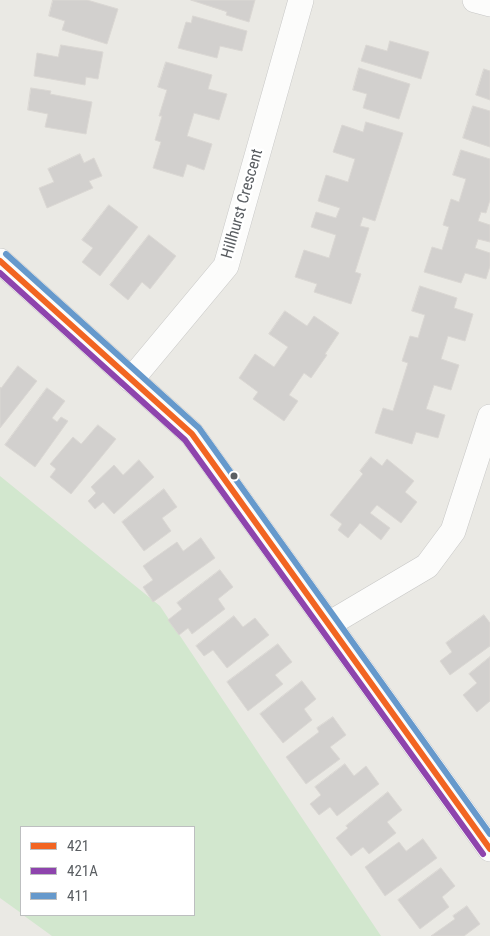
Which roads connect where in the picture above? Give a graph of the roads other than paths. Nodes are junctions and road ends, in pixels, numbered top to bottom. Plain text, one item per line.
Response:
1 (301, 0) edge
2 (475, 0) edge
3 (490, 4) edge
4 (0, 261) edge
5 (131, 380) junction
6 (490, 417) edge
7 (329, 624) junction
8 (490, 849) edge

1 - 5 street, Hillhurst Crescent
2 - 3 street
4 - 5 street
5 - 7 street
6 - 7 street
7 - 8 street

